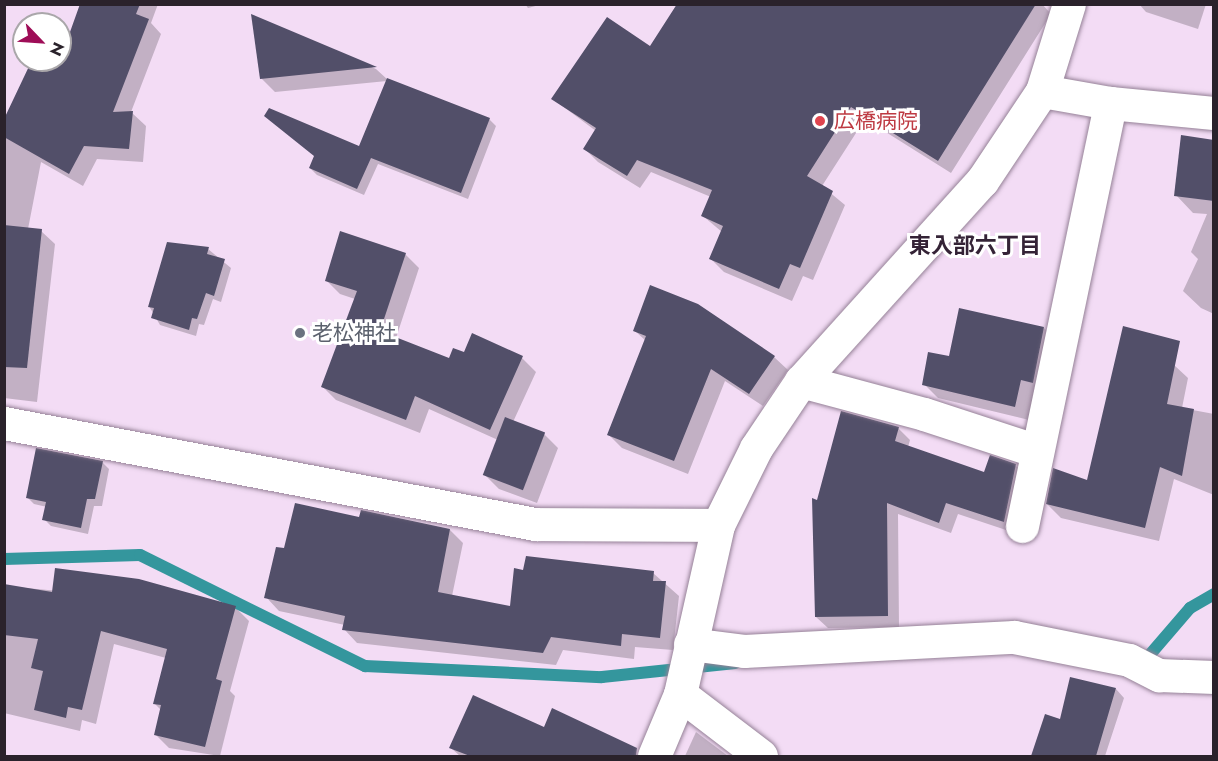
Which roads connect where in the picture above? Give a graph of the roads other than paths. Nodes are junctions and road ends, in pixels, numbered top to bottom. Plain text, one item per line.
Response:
1 (1069, 4) edge
2 (1042, 91) junction
3 (1110, 103) junction
4 (1214, 113) edge
5 (801, 381) junction
6 (4, 423) edge
7 (1037, 451) junction
8 (718, 525) junction
9 (1022, 526) dead end
10 (685, 668) junction
11 (1214, 678) edge
12 (654, 756) edge
13 (761, 756) edge

1 - 2 street
2 - 3 street
2 - 5 street
3 - 4 street
3 - 7 street
5 - 7 street
5 - 8 street
6 - 8 street
7 - 9 street
8 - 10 street
10 - 11 street
10 - 12 street
10 - 13 street

